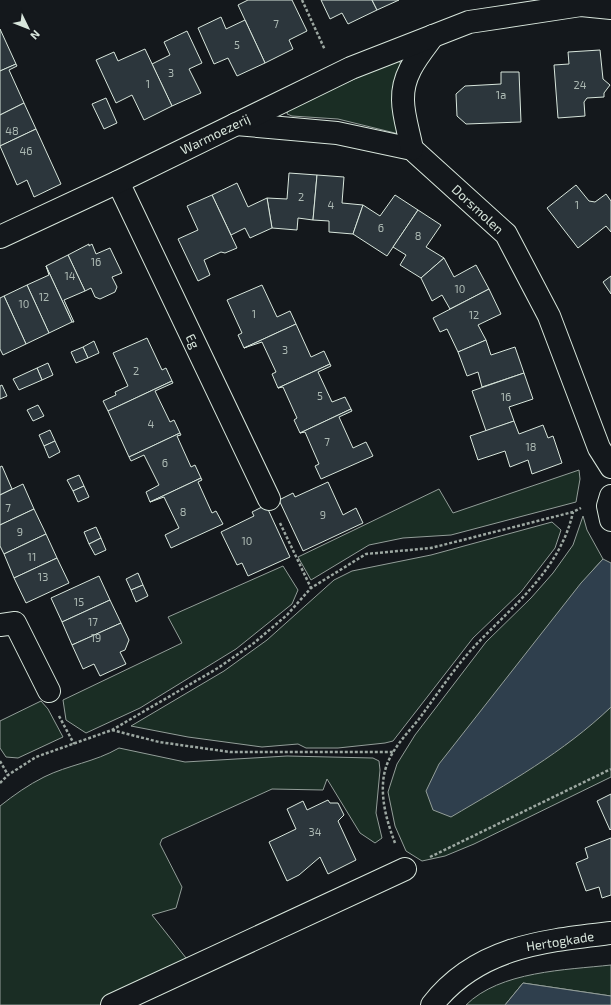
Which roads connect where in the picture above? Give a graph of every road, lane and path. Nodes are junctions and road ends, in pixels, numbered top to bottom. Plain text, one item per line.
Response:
1 (302, 0) edge
2 (611, 8) edge
3 (433, 36) junction
4 (337, 75) junction
5 (235, 124) junction
6 (412, 149) junction
7 (118, 182) junction
8 (0, 237) edge
9 (611, 467) edge
10 (269, 499) joint
11 (610, 507) edge
12 (573, 512) junction
13 (311, 588) junction
14 (0, 625) edge
15 (49, 691) joint
16 (112, 730) junction
17 (74, 744) junction
18 (393, 752) junction
19 (0, 761) edge
20 (611, 770) edge
21 (8, 775) junction
22 (0, 783) edge
23 (405, 869) junction
24 (611, 933) edge
25 (112, 1005) edge
26 (432, 1005) edge

1 - 4 path
2 - 3 street, Warmoezerij
3 - 4 street, Warmoezerij
3 - 6 street
4 - 5 street, Warmoezerij
5 - 6 street
5 - 7 street, Warmoezerij
6 - 9 street, Dorsmolen
7 - 8 street, Warmoezerij
7 - 10 street, Eg
10 - 13 path
11 - 12 path
12 - 13 path
12 - 18 path
13 - 16 path
14 - 15 street
15 - 17 path
16 - 17 path
16 - 18 path
17 - 21 path
18 - 23 path
19 - 21 path
20 - 23 path
21 - 22 path
23 - 25 street
24 - 26 street, Hertogkade

